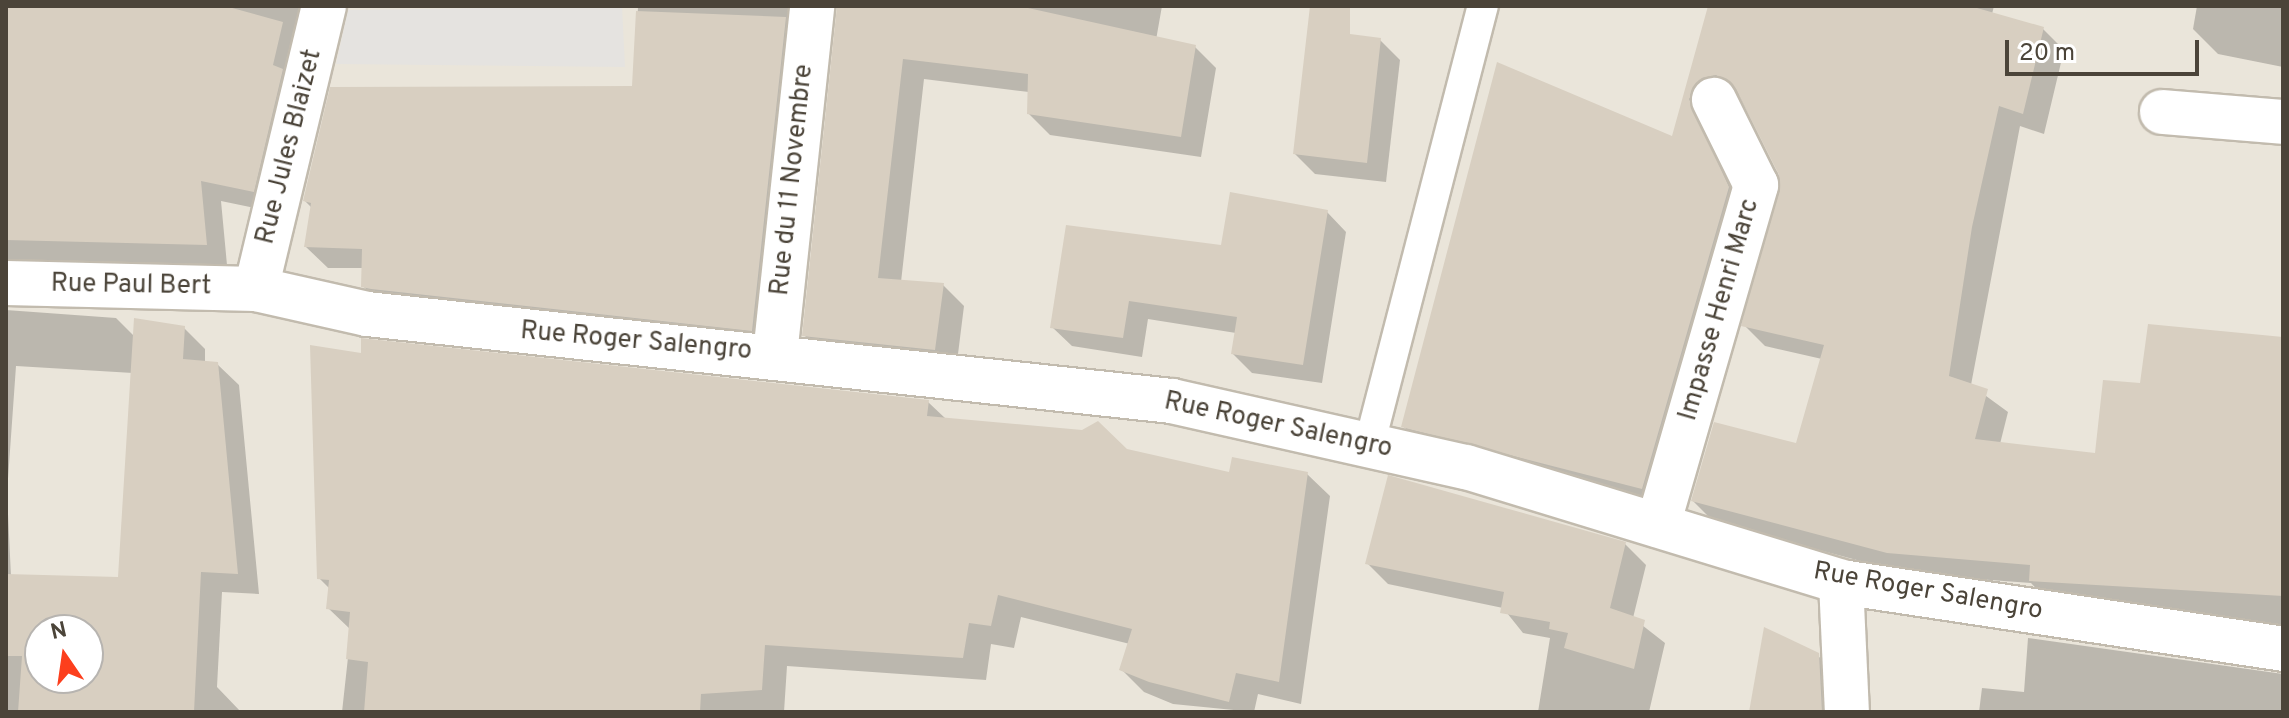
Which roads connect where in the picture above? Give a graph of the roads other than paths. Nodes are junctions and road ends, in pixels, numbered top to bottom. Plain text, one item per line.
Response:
1 (324, 6) edge
2 (812, 6) edge
3 (1483, 6) edge
4 (1714, 100) dead end
5 (2162, 112) dead end
6 (2283, 122) edge
7 (6, 283) edge
8 (256, 289) junction
9 (775, 355) junction
10 (1369, 446) junction
11 (1658, 525) junction
12 (1841, 582) junction
13 (2283, 649) edge
14 (1847, 712) edge

1 - 8 street, Rue Jules Blaizet
2 - 9 street, Rue du 11 Novembre
3 - 10 lane
4 - 11 street, Impasse Henri Marc
5 - 6 street
7 - 8 street, Rue Paul Bert
8 - 9 street, Rue Roger Salengro
9 - 10 street, Rue Roger Salengro
10 - 11 street, Rue Roger Salengro
11 - 12 street, Rue Roger Salengro
12 - 13 street, Rue Roger Salengro
12 - 14 street

